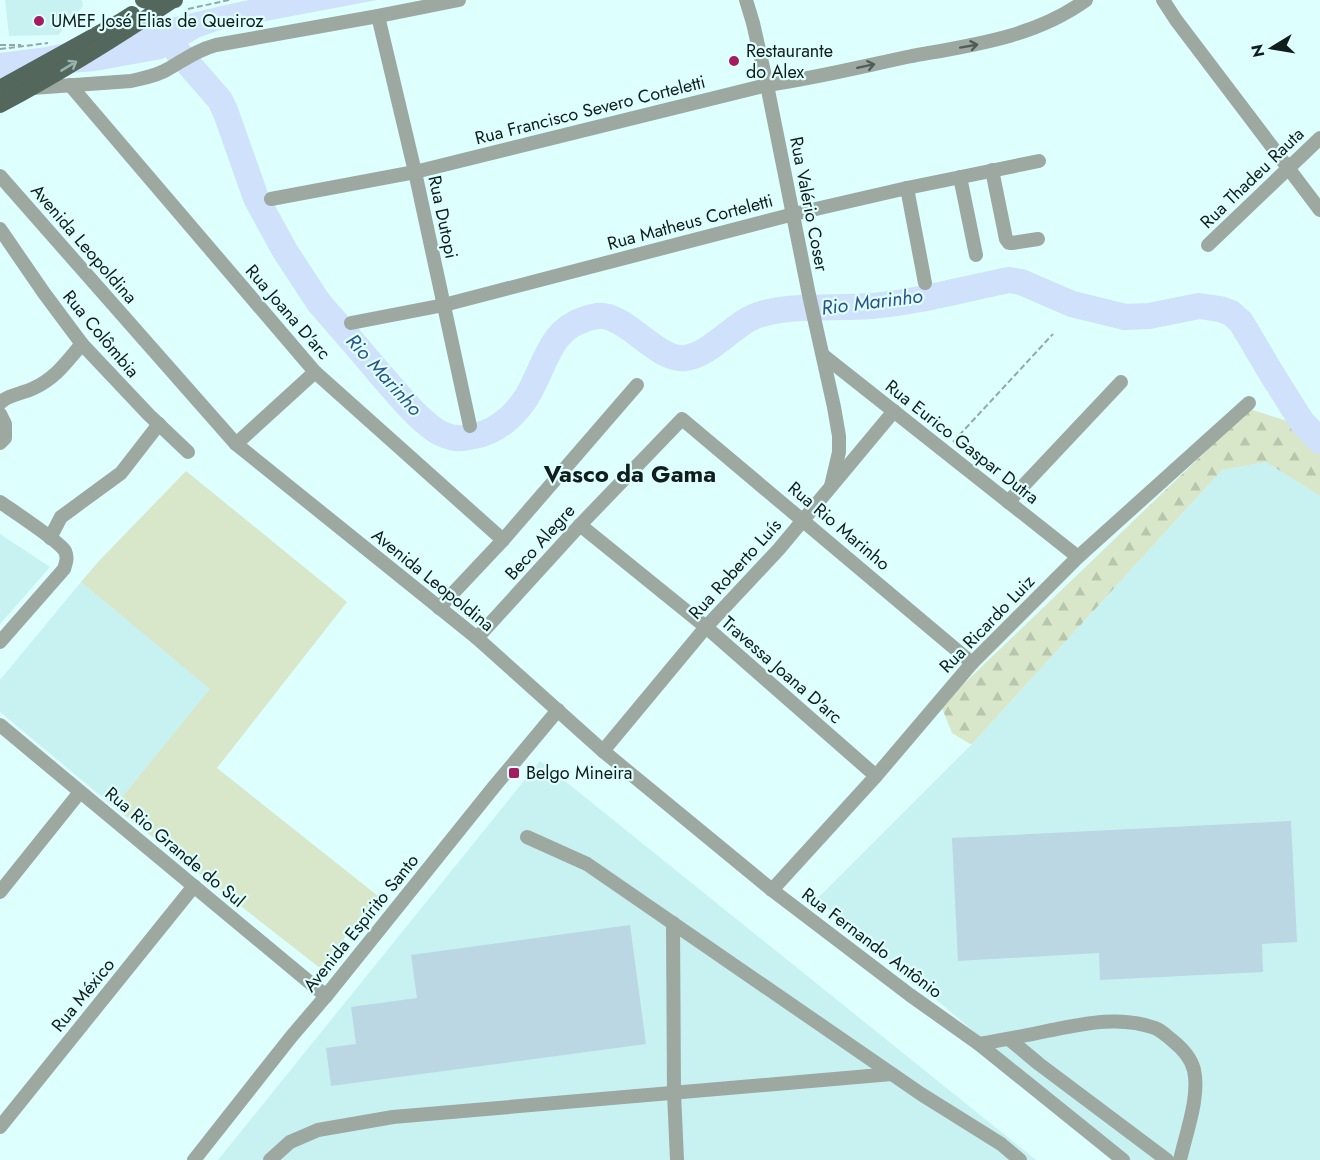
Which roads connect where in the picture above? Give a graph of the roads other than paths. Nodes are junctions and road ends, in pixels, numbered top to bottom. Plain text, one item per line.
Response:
1 (143, 0) edge
2 (152, 0) edge
3 (174, 0) edge
4 (459, 0) edge
5 (747, 0) edge
6 (1086, 0) edge
7 (1163, 0) edge
8 (378, 16) junction
9 (70, 85) junction
10 (767, 85) junction
11 (0, 89) edge
12 (0, 105) edge
13 (1320, 138) edge
14 (1039, 161) dead end
15 (1289, 168) junction
16 (992, 170) junction
17 (415, 172) junction
18 (0, 176) edge
19 (960, 177) junction
20 (907, 188) junction
21 (271, 198) dead end
22 (1320, 210) edge
23 (794, 214) junction
24 (0, 229) edge
25 (1038, 239) dead end
26 (1208, 245) dead end
27 (976, 255) dead end
28 (925, 283) dead end
29 (444, 305) junction
30 (351, 322) dead end
31 (82, 344) junction
32 (824, 356) junction
33 (315, 372) junction
34 (1121, 382) dead end
35 (637, 385) dead end
36 (0, 404) edge
37 (1249, 404) dead end
38 (894, 411) junction
39 (0, 414) edge
40 (682, 419) joint
41 (159, 424) junction
42 (470, 426) dead end
43 (0, 443) edge
44 (236, 444) junction
45 (188, 452) dead end
46 (831, 486) junction
47 (0, 502) edge
48 (1008, 502) junction
49 (803, 519) junction
50 (580, 525) junction
51 (50, 538) junction
52 (503, 540) junction
53 (1078, 557) junction
54 (439, 608) junction
55 (706, 627) junction
56 (477, 638) junction
57 (0, 642) edge
58 (972, 663) junction
59 (558, 710) junction
60 (0, 726) edge
61 (603, 751) junction
62 (876, 776) junction
63 (80, 792) junction
64 (527, 837) dead end
65 (194, 886) junction
66 (772, 890) junction
67 (0, 892) edge
68 (673, 923) junction
69 (326, 996) junction
70 (1009, 1039) junction
71 (979, 1044) junction
72 (892, 1074) junction
73 (674, 1093) junction
74 (0, 1126) edge
75 (194, 1160) edge
76 (270, 1160) edge
77 (677, 1160) edge
78 (1020, 1160) edge
79 (1123, 1160) edge
80 (1167, 1160) edge
81 (1180, 1160) edge

1 - 3 main road
2 - 11 main road, bridge
12 -> 3 main road, bridge
4 - 8 street
5 - 10 street, Rua Valério Coser
10 -> 6 street, Rua Francisco Severo Corteletti
7 - 15 street
8 - 9 street
8 - 17 street, Rua Dutopi
9 - 11 street
9 - 33 street, Rua Joana D'arc
10 - 17 street, Rua Francisco Severo Corteletti
10 - 23 street, Rua Valério Coser
13 - 15 street, Rua Thadeu Rauta
14 - 16 street, Rua Matheus Corteletti
15 - 22 street
15 - 26 street, Rua Thadeu Rauta
16 - 19 street, Rua Matheus Corteletti
16 - 25 street
17 - 21 street, Rua Francisco Severo Corteletti
17 - 29 street, Rua Dutopi
18 - 44 street, Avenida Leopoldina
19 - 20 street, Rua Matheus Corteletti
19 - 27 street
20 - 23 street, Rua Matheus Corteletti
20 - 28 street
23 - 29 street, Rua Matheus Corteletti
23 - 32 street, Rua Valério Coser
24 - 31 street, Rua Colômbia
29 - 30 street, Rua Matheus Corteletti
29 - 42 street, Rua Dutopi
31 - 36 street
31 - 41 street, Rua Colômbia
32 - 38 street, Rua Eurico Gaspar Dutra
32 - 46 street, Rua Valério Coser
33 - 44 street
33 - 52 street, Rua Joana D'arc
34 - 48 street
35 - 52 street
37 - 53 street, Rua Ricardo Luiz
38 - 46 street, Rua Roberto Luís
38 - 48 street, Rua Eurico Gaspar Dutra
39 - 43 street
40 - 49 street, Rua Rio Marinho
40 - 50 street, Beco Alegre
41 - 45 street, Rua Colômbia
41 - 51 street
44 - 54 street, Avenida Leopoldina
46 - 49 street, Rua Roberto Luís
47 - 51 street
48 - 53 street, Rua Eurico Gaspar Dutra
49 - 55 street, Rua Roberto Luís
49 - 58 street, Rua Rio Marinho
50 - 55 street, Travessa Joana D'arc
50 - 56 street, Beco Alegre
51 - 57 street
52 - 54 street
53 - 58 street, Rua Ricardo Luiz
54 - 56 street, Avenida Leopoldina
55 - 61 street, Rua Roberto Luís
55 - 62 street, Travessa Joana D'arc
56 - 59 street, Avenida Leopoldina
58 - 62 street, Rua Ricardo Luiz
59 - 61 street, Avenida Leopoldina
59 - 69 street, Avenida Espírito Santo
60 - 63 street, Rua Rio Grande do Sul
61 - 66 street, Rua Fernando Antônio
62 - 66 street, Rua Ricardo Luiz
63 - 65 street, Rua Rio Grande do Sul
63 - 67 street
64 - 68 street
65 - 69 street, Rua Rio Grande do Sul
65 - 74 street, Rua México
66 - 71 street, Rua Fernando Antônio
68 - 72 street
68 - 73 street
69 - 75 street, Avenida Espírito Santo
70 - 71 street
70 - 80 street
70 - 81 street
71 - 79 street, Rua Fernando Antônio
72 - 73 street
72 - 78 street
73 - 76 street
73 - 77 street

